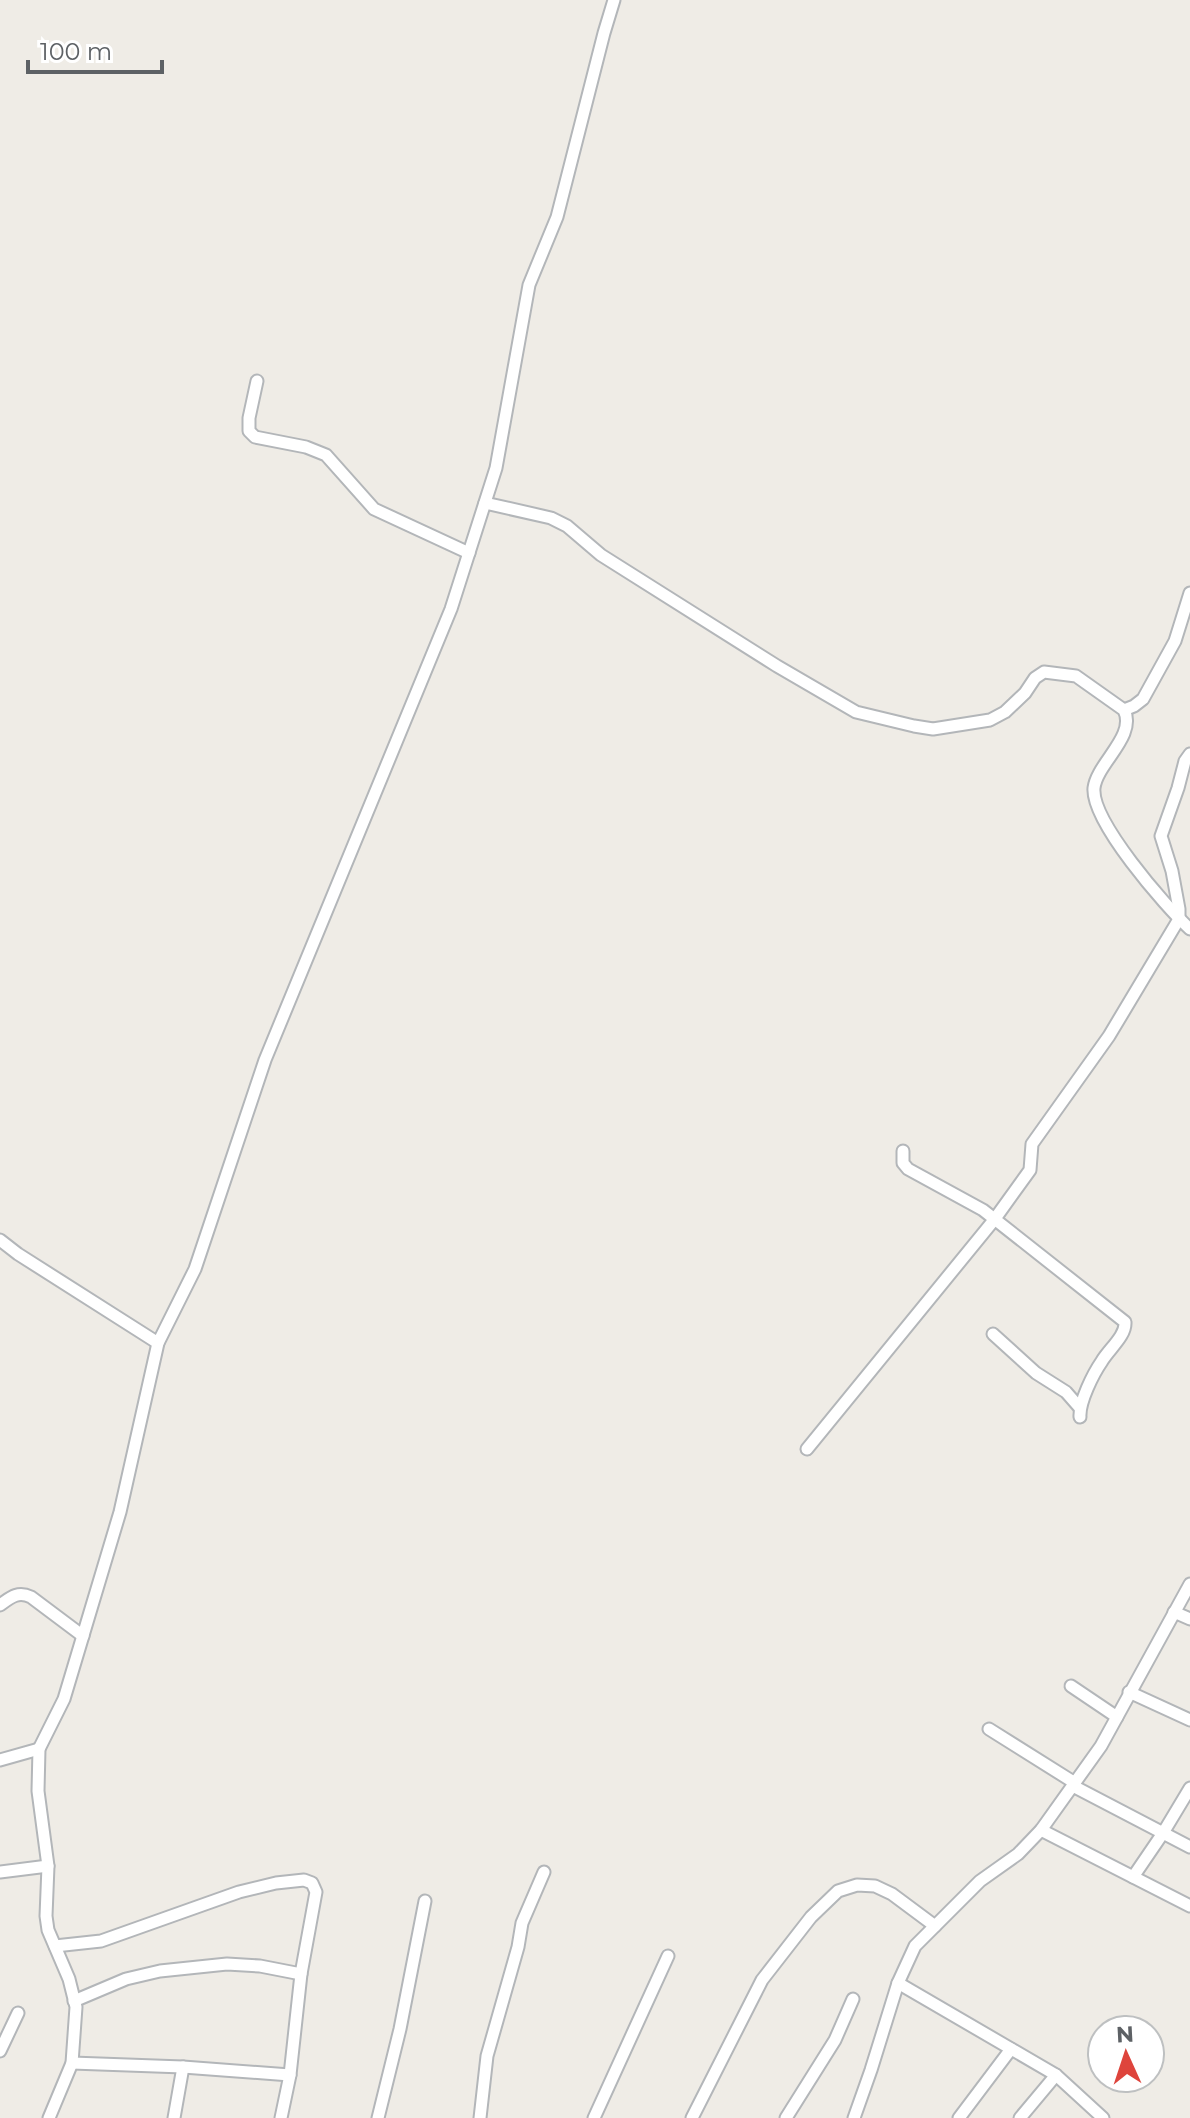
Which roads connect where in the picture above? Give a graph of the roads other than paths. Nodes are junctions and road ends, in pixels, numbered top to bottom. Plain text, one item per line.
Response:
1 (614, 0) edge
2 (257, 381) dead end
3 (485, 503) junction
4 (469, 553) junction
5 (1190, 593) edge
6 (1124, 710) junction
7 (1190, 754) edge
8 (1179, 919) junction
9 (1190, 929) edge
10 (903, 1151) dead end
11 (994, 1220) junction
12 (0, 1240) edge
13 (993, 1334) dead end
14 (158, 1343) junction
15 (807, 1449) dead end
16 (1190, 1584) edge
17 (0, 1605) edge
18 (1174, 1612) junction
19 (1190, 1619) edge
20 (83, 1636) junction
21 (1071, 1686) dead end
22 (1129, 1692) junction
23 (1117, 1717) junction
24 (1190, 1720) edge
25 (989, 1729) dead end
26 (39, 1749) junction
27 (0, 1760) edge
28 (1074, 1784) junction
29 (1190, 1788) edge
30 (1041, 1830) junction
31 (1163, 1833) junction
32 (1190, 1847) edge
33 (48, 1866) junction
34 (0, 1872) edge
35 (544, 1872) dead end
36 (1133, 1877) junction
37 (425, 1901) dead end
38 (1188, 1901) edge
39 (935, 1926) junction
40 (55, 1946) junction
41 (668, 1956) dead end
42 (301, 1974) junction
43 (898, 1983) junction
44 (853, 1999) dead end
45 (74, 2001) junction
46 (18, 2013) dead end
47 (1011, 2049) junction
48 (0, 2051) edge
49 (72, 2063) junction
50 (183, 2067) junction
51 (290, 2075) junction
52 (1056, 2075) junction
53 (1099, 2116) edge
54 (49, 2118) edge
55 (174, 2118) edge
56 (281, 2118) edge
57 (378, 2118) edge
58 (480, 2118) edge
59 (594, 2118) edge
60 (692, 2118) edge
61 (786, 2118) edge
62 (854, 2118) edge
63 (959, 2118) edge
64 (1020, 2118) edge

1 - 3 street
2 - 4 street
3 - 4 street
3 - 6 street
4 - 14 street
5 - 6 street
6 - 8 street
7 - 8 street
8 - 9 street
8 - 11 street
10 - 11 street
11 - 13 street
11 - 15 street
12 - 14 street
14 - 20 street
16 - 18 street
17 - 20 street
18 - 19 street
18 - 22 street
20 - 26 street
21 - 23 street
22 - 23 street
22 - 24 street
23 - 28 street
25 - 28 street
26 - 27 street
26 - 33 street
28 - 30 street
28 - 31 street
29 - 31 street
30 - 36 street
30 - 39 street
31 - 32 street
31 - 36 street
33 - 34 street
33 - 40 street
35 - 58 street
36 - 38 street
37 - 57 street
39 - 43 street
39 - 60 street
40 - 42 street
40 - 45 street
41 - 59 street
42 - 45 street
42 - 51 street
43 - 47 street
43 - 62 street
44 - 61 street
45 - 49 street
46 - 48 street
47 - 52 street
47 - 63 street
49 - 50 street
49 - 54 street
50 - 51 street
50 - 55 street
51 - 56 street
52 - 53 street
52 - 64 street

